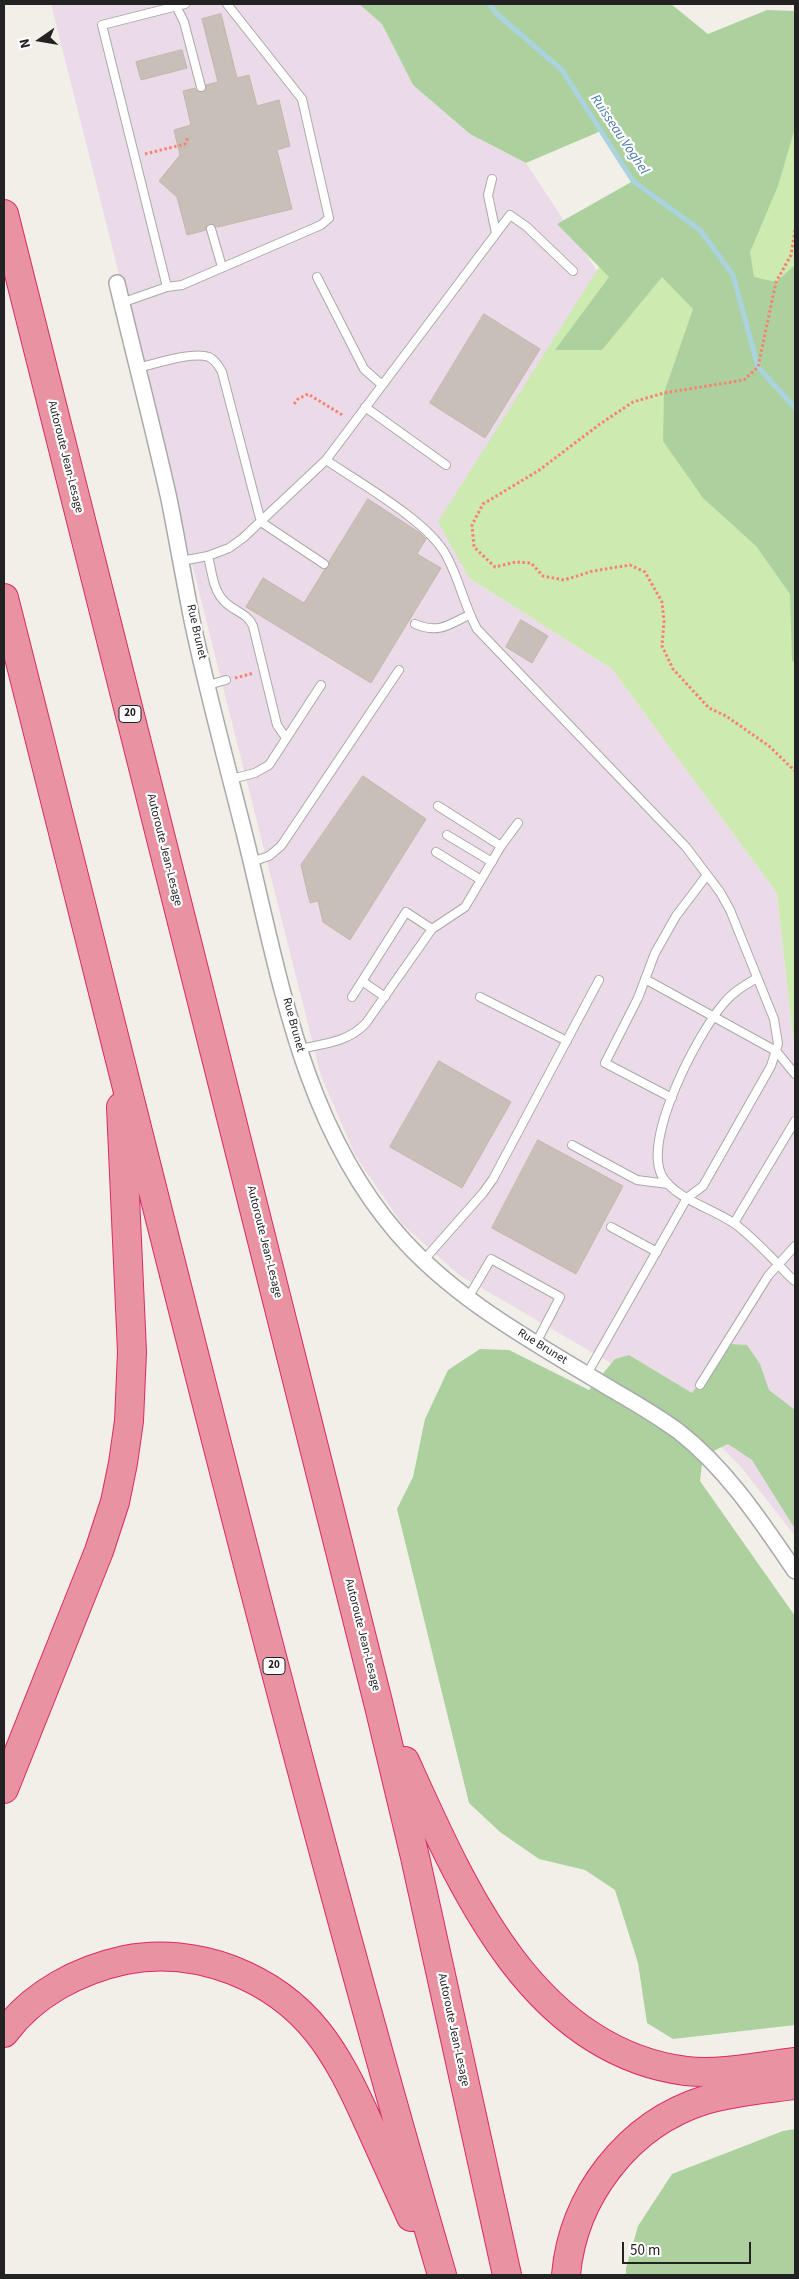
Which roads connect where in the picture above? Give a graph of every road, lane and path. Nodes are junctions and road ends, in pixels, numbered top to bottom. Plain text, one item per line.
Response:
1 (185, 4) edge
2 (227, 4) edge
3 (175, 5) edge
4 (201, 86) dead end
5 (188, 137) dead end
6 (144, 154) dead end
7 (492, 179) dead end
8 (4, 214) edge
9 (211, 229) dead end
10 (795, 230) edge
11 (496, 233) junction
12 (222, 267) junction
13 (573, 271) dead end
14 (317, 277) dead end
15 (116, 283) dead end
16 (167, 286) junction
17 (122, 303) junction
18 (137, 368) junction
19 (382, 385) junction
20 (294, 404) dead end
21 (365, 407) junction
22 (338, 412) dead end
23 (326, 460) junction
24 (446, 465) dead end
25 (261, 522) junction
26 (208, 556) junction
27 (181, 562) junction
28 (324, 564) dead end
29 (4, 598) edge
30 (469, 615) junction
31 (415, 624) dead end
32 (399, 670) dead end
33 (226, 680) dead end
34 (321, 684) dead end
35 (208, 685) junction
36 (286, 738) junction
37 (795, 771) edge
38 (231, 779) junction
39 (438, 806) dead end
40 (518, 823) dead end
41 (447, 835) dead end
42 (501, 846) junction
43 (436, 852) dead end
44 (251, 862) junction
45 (492, 862) junction
46 (707, 875) junction
47 (481, 880) junction
48 (432, 929) junction
49 (757, 978) junction
50 (645, 979) junction
51 (599, 980) dead end
52 (362, 981) junction
53 (385, 996) junction
54 (352, 997) dead end
55 (480, 997) dead end
56 (715, 1015) junction
57 (567, 1041) junction
58 (299, 1049) junction
59 (776, 1051) junction
60 (118, 1053) junction
61 (795, 1074) edge
62 (672, 1098) junction
63 (795, 1121) edge
64 (572, 1145) dead end
65 (668, 1184) junction
66 (687, 1198) junction
67 (734, 1224) junction
68 (611, 1227) dead end
69 (795, 1246) edge
70 (656, 1252) junction
71 (423, 1261) junction
72 (778, 1264) junction
73 (795, 1281) edge
74 (468, 1298) junction
75 (536, 1343) junction
76 (588, 1374) junction
77 (700, 1385) dead end
78 (795, 1571) edge
79 (378, 1702) junction
80 (4, 1789) edge
81 (4, 2033) edge
82 (795, 2062) edge
83 (795, 2085) edge
84 (438, 2275) edge
85 (442, 2275) edge
86 (507, 2275) edge
87 (566, 2275) edge

1 - 3 lane
2 - 12 lane
3 - 4 lane
3 - 16 lane
5 - 6 path
7 - 11 lane
8 - 79 highway, Autoroute Jean-Lesage / 20
9 - 12 lane
10 - 37 path
11 - 13 lane
11 - 19 lane
12 - 16 lane
14 - 19 lane
15 - 17 street, Rue Brunet
16 - 17 lane
17 - 18 street, Rue Brunet
18 - 25 lane
18 - 27 street, Rue Brunet
19 - 21 lane
20 - 22 path
21 - 23 lane
21 - 24 lane
23 - 25 lane
23 - 30 lane
25 - 26 lane
25 - 28 lane
26 - 27 lane
26 - 36 lane
27 - 35 street, Rue Brunet
29 - 60 highway, 20
30 - 31 lane
30 - 46 lane
32 - 44 lane
33 - 35 lane
34 - 36 lane
35 - 38 street, Rue Brunet
36 - 38 lane
38 - 44 street, Rue Brunet
39 - 42 lane
40 - 42 lane
41 - 45 lane
42 - 45 lane
43 - 47 lane
44 - 58 street, Rue Brunet
45 - 47 lane
46 - 49 lane
46 - 50 lane
47 - 48 lane
48 - 52 lane
48 - 53 lane
49 - 56 lane
49 - 59 lane
50 - 56 lane
50 - 62 lane
51 - 57 lane
52 - 53 lane
52 - 54 lane
53 - 58 lane
55 - 57 lane
56 - 59 lane
56 - 62 lane
57 - 71 lane
58 - 71 street, Rue Brunet
59 - 61 lane
59 - 66 lane
60 - 80 highway
60 - 85 highway, 20
62 - 65 lane
63 - 67 lane
64 - 65 lane
65 - 66 lane
66 - 67 lane
66 - 70 lane
67 - 72 lane
68 - 70 lane
69 - 72 lane
70 - 76 lane
71 - 74 street, Rue Brunet
72 - 73 lane
72 - 77 lane
74 - 75 street, Rue Brunet
74 - 75 lane
75 - 76 street, Rue Brunet
76 - 78 street, Rue Brunet
79 - 82 highway
79 - 86 highway, Autoroute Jean-Lesage / 20
81 - 84 highway
83 - 87 highway

